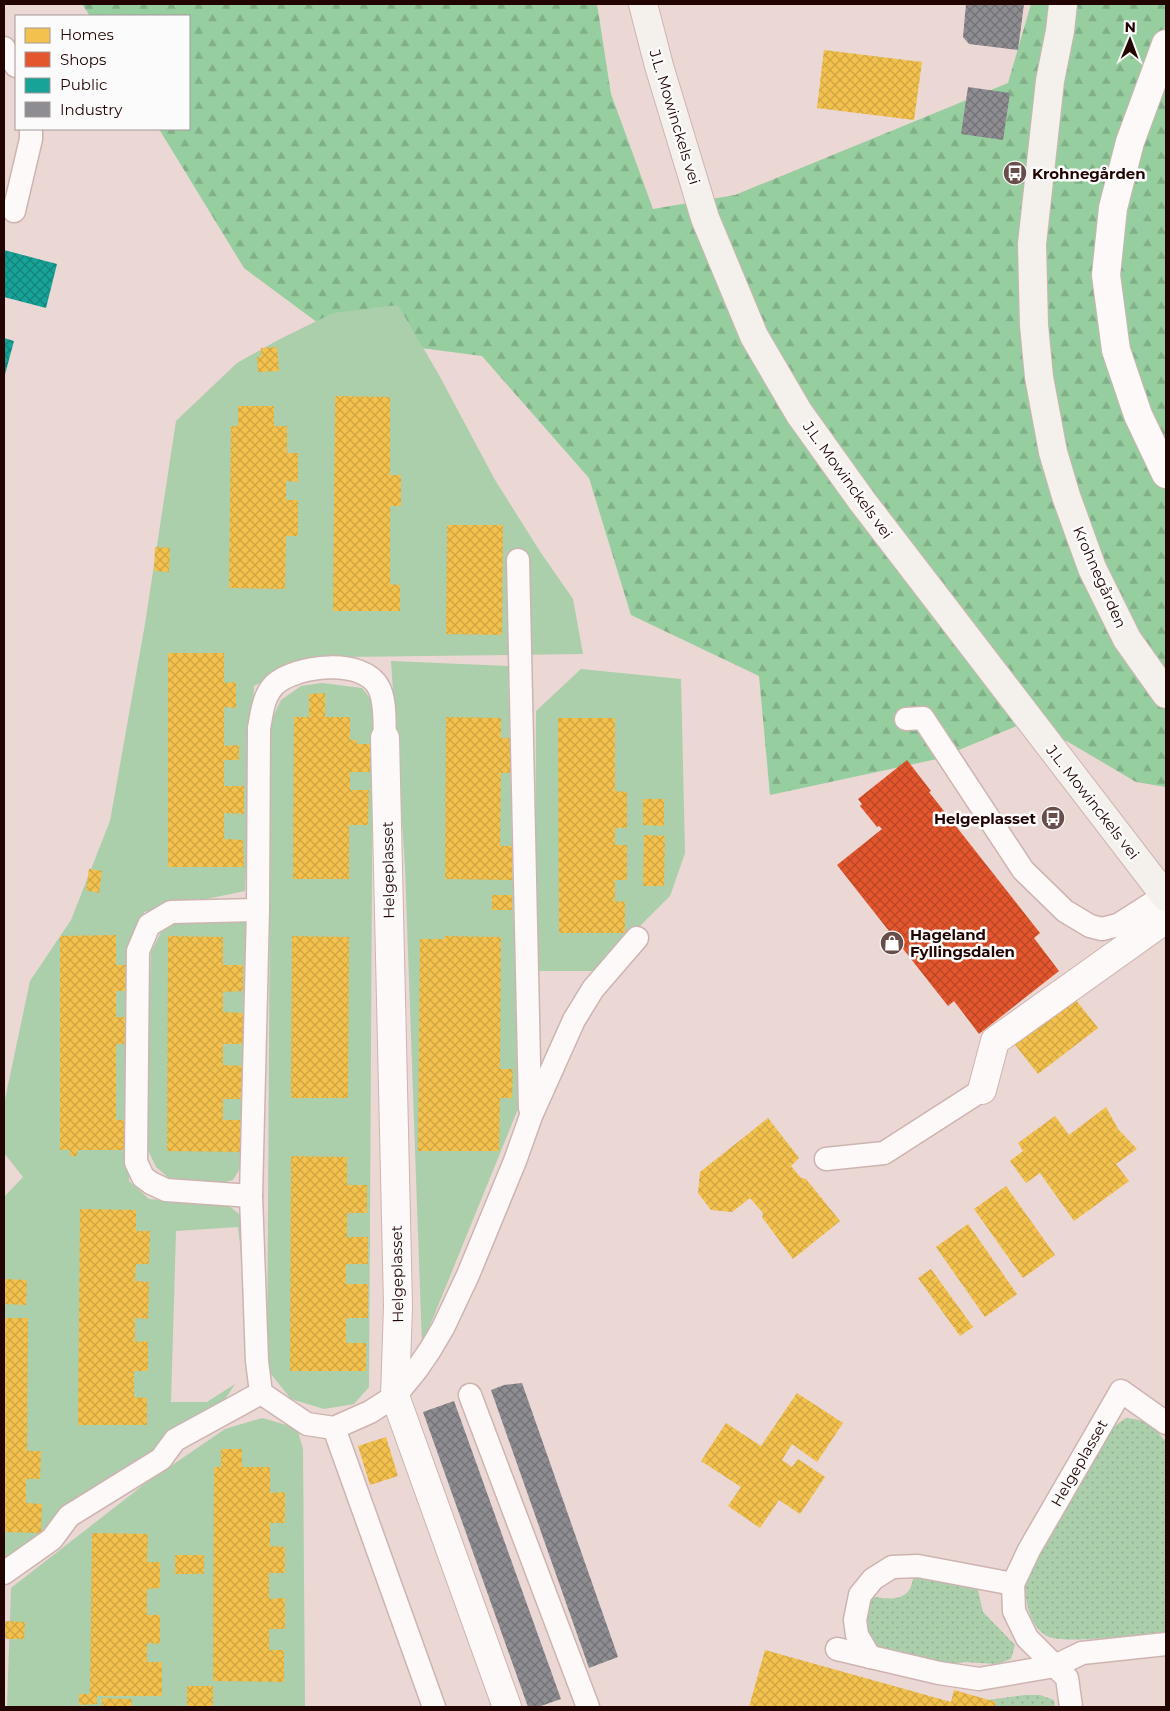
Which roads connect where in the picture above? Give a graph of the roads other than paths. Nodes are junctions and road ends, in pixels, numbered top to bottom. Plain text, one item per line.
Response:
1 (643, 4) edge
2 (1063, 4) edge
3 (1166, 44) edge
4 (4, 48) edge
5 (15, 64) edge
6 (31, 130) edge
7 (14, 211) dead end
8 (1166, 474) edge
9 (518, 560) dead end
10 (1166, 694) edge
11 (906, 719) dead end
12 (385, 738) joint
13 (1166, 904) edge
14 (258, 910) junction
15 (637, 938) dead end
16 (982, 1090) joint
17 (531, 1116) junction
18 (826, 1159) dead end
19 (251, 1196) junction
20 (261, 1393) junction
21 (470, 1395) dead end
22 (395, 1396) junction
23 (1166, 1422) edge
24 (334, 1428) junction
25 (4, 1573) edge
26 (1013, 1584) junction
27 (1166, 1644) edge
28 (837, 1650) dead end
29 (870, 1657) junction
30 (1056, 1666) junction
31 (434, 1707) edge
32 (507, 1707) edge
33 (588, 1707) edge
34 (1071, 1707) edge

1 - 13 main road, J.L. Mowinckels vei
2 - 10 main road, Krohnegården
3 - 8 street
4 - 5 lane
6 - 7 lane
9 - 17 lane
11 - 13 lane
12 - 14 lane, Helgeplasset
12 - 22 street, Helgeplasset
13 - 16 street
14 - 19 lane, Helgeplasset
14 - 19 lane
15 - 17 lane
16 - 18 lane
17 - 22 lane
19 - 20 lane, Helgeplasset
20 - 24 lane
20 - 25 lane
21 - 33 lane
22 - 24 lane
22 - 32 street, Helgeplasset
23 - 26 lane, Helgeplasset
24 - 31 lane
26 - 29 lane
26 - 30 lane, Helgeplasset
27 - 30 lane
28 - 29 lane
29 - 30 lane
30 - 34 lane, Helgeplasset

